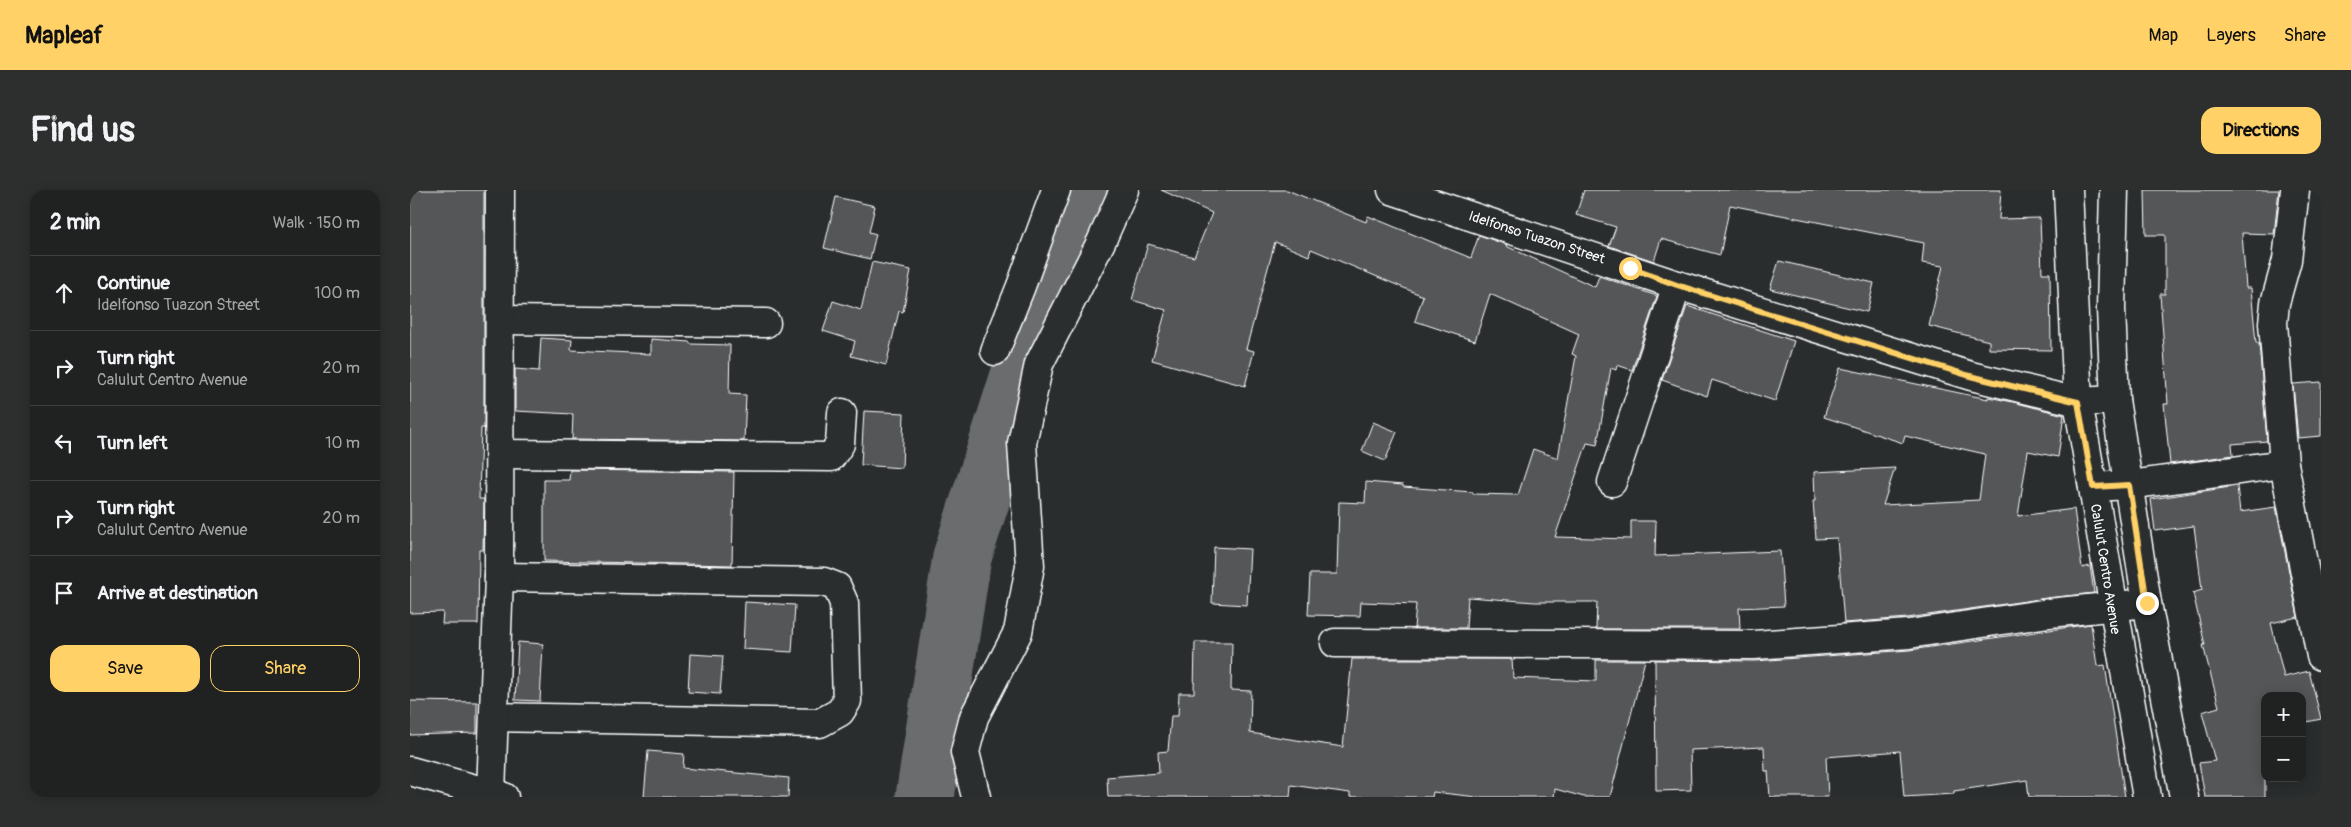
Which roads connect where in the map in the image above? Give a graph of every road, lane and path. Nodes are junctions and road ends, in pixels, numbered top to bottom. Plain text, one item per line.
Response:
1 (500, 190) edge
2 (1056, 190) edge
3 (1124, 190) edge
4 (1392, 190) edge
5 (2068, 190) edge
6 (2114, 190) edge
7 (2295, 190) edge
8 (1677, 285) junction
9 (501, 320) junction
10 (766, 323) dead end
11 (995, 351) dead end
12 (2115, 400) junction
13 (2078, 402) junction
14 (842, 413) dead end
15 (500, 454) junction
16 (2284, 464) junction
17 (1612, 482) dead end
18 (2129, 485) junction
19 (2093, 487) junction
20 (499, 577) junction
21 (2147, 603) junction
22 (2112, 608) junction
23 (1335, 643) dead end
24 (2321, 656) edge
25 (495, 717) junction
26 (410, 771) edge
27 (498, 795) edge
28 (976, 797) edge
29 (2146, 797) edge
30 (2184, 797) edge

1 - 9 street
2 - 11 street
3 - 28 street
4 - 8 street, Idelfonso Tuazon Street
5 - 13 street, Calulut Centro Avenue
6 - 12 street
7 - 16 street
8 - 13 street, Idelfonso Tuazon Street
8 - 17 street
9 - 10 street
9 - 15 street
12 - 13 street, Idelfonso Tuazon Street
12 - 18 street
13 - 19 street, Calulut Centro Avenue
14 - 15 street
15 - 20 street
16 - 18 street
16 - 24 street
18 - 19 street
18 - 21 street
19 - 22 street, Calulut Centro Avenue
20 - 25 street
20 - 25 street
21 - 22 street
21 - 30 street
22 - 23 street
22 - 29 street, Calulut Centro Avenue
25 - 27 street
26 - 27 street

